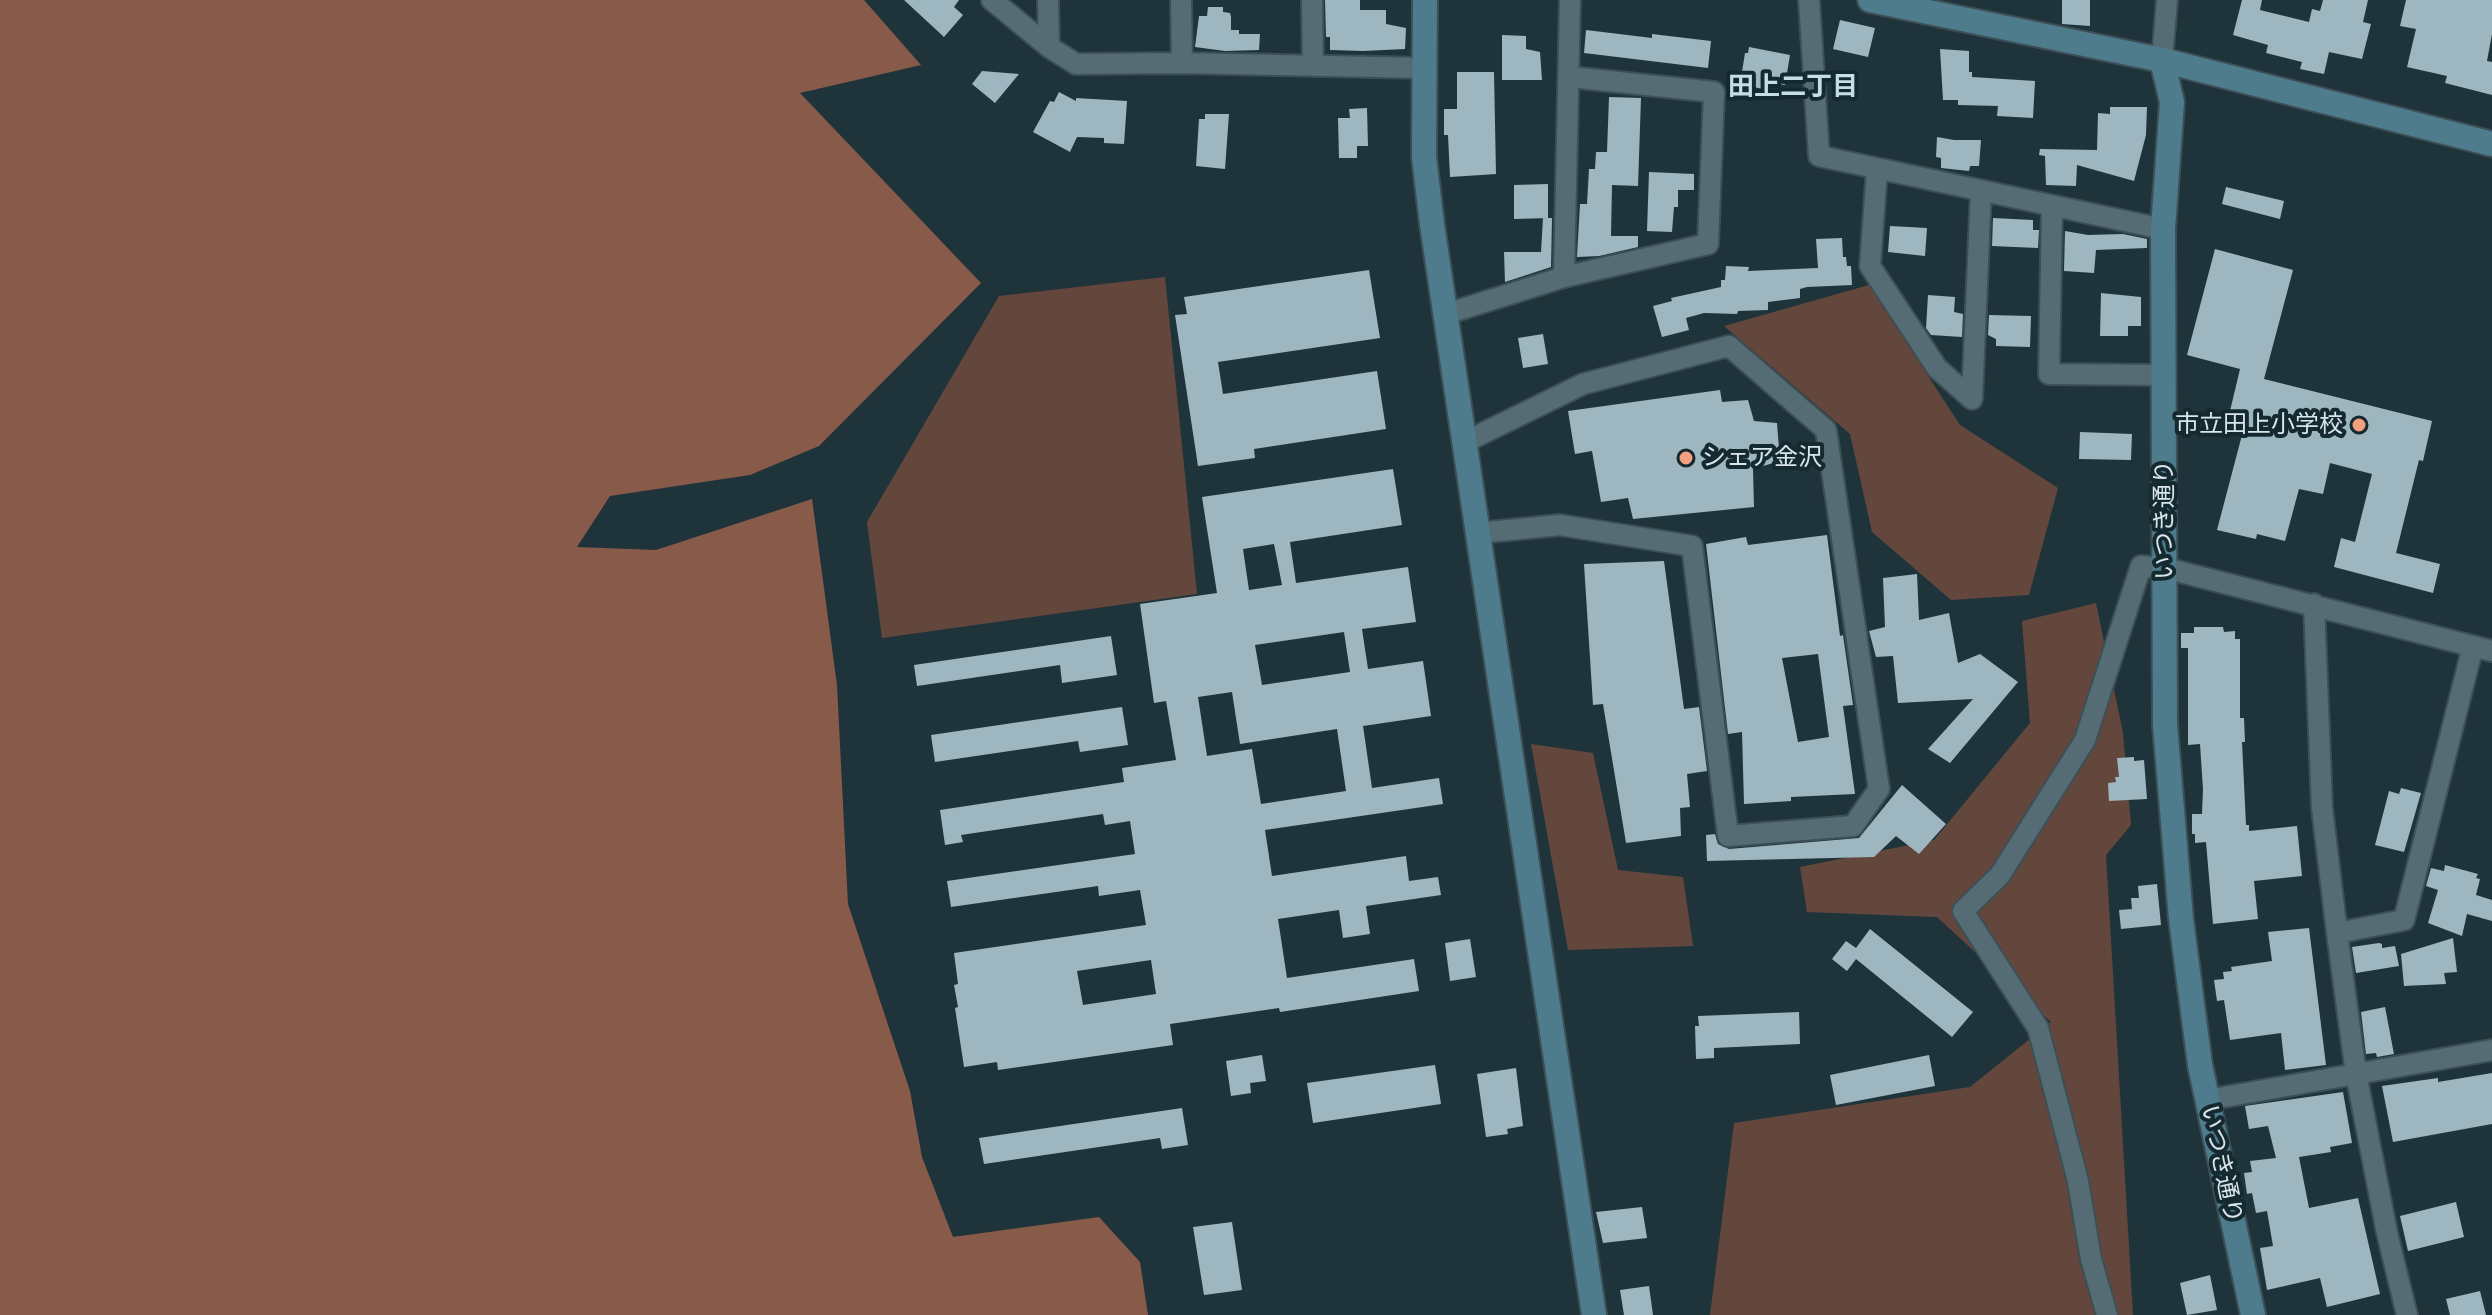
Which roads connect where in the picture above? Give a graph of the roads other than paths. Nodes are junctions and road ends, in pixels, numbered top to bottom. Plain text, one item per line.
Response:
1 (992, 0) edge
2 (1048, 0) edge
3 (1181, 0) edge
4 (1312, 0) edge
5 (1425, 0) edge
6 (1570, 0) edge
7 (1809, 0) edge
8 (1870, 0) edge
9 (2167, 0) edge
10 (1049, 47) junction
11 (2162, 60) junction
12 (1182, 63) junction
13 (1313, 66) junction
14 (1424, 68) junction
15 (1570, 77) junction
16 (2492, 144) edge
17 (1877, 169) junction
18 (1981, 191) junction
19 (2052, 206) junction
20 (2163, 229) junction
21 (1564, 277) junction
22 (1446, 314) junction
23 (2164, 375) junction
24 (1465, 442) junction
25 (1478, 533) junction
26 (2165, 568) junction
27 (2314, 604) junction
28 (2482, 648) edge
29 (2337, 933) junction
30 (2492, 1050) edge
31 (2356, 1074) junction
32 (2207, 1100) junction
33 (1594, 1315) edge
34 (2107, 1315) edge
35 (2253, 1315) edge
36 (2407, 1315) edge

1 - 10 street
2 - 10 street
3 - 12 street
4 - 13 street
5 - 14 street
6 - 15 street
7 - 17 street
8 - 11 street
9 - 11 street
10 - 12 street
11 - 16 street
11 - 20 street, いつき通り
12 - 13 street
13 - 14 street
14 - 22 street
15 - 21 street
15 - 21 street
17 - 18 street
17 - 18 street
18 - 19 street
19 - 20 street
19 - 23 street
20 - 23 street, いつき通り
21 - 22 street
22 - 24 street
23 - 26 street, いつき通り
24 - 25 street
24 - 25 street
25 - 33 street
26 - 27 street
26 - 32 street, いつき通り
26 - 34 street
27 - 28 street
27 - 29 street
28 - 29 street
29 - 31 street
30 - 31 street
31 - 32 street
31 - 36 street
32 - 35 street, いつき通り

